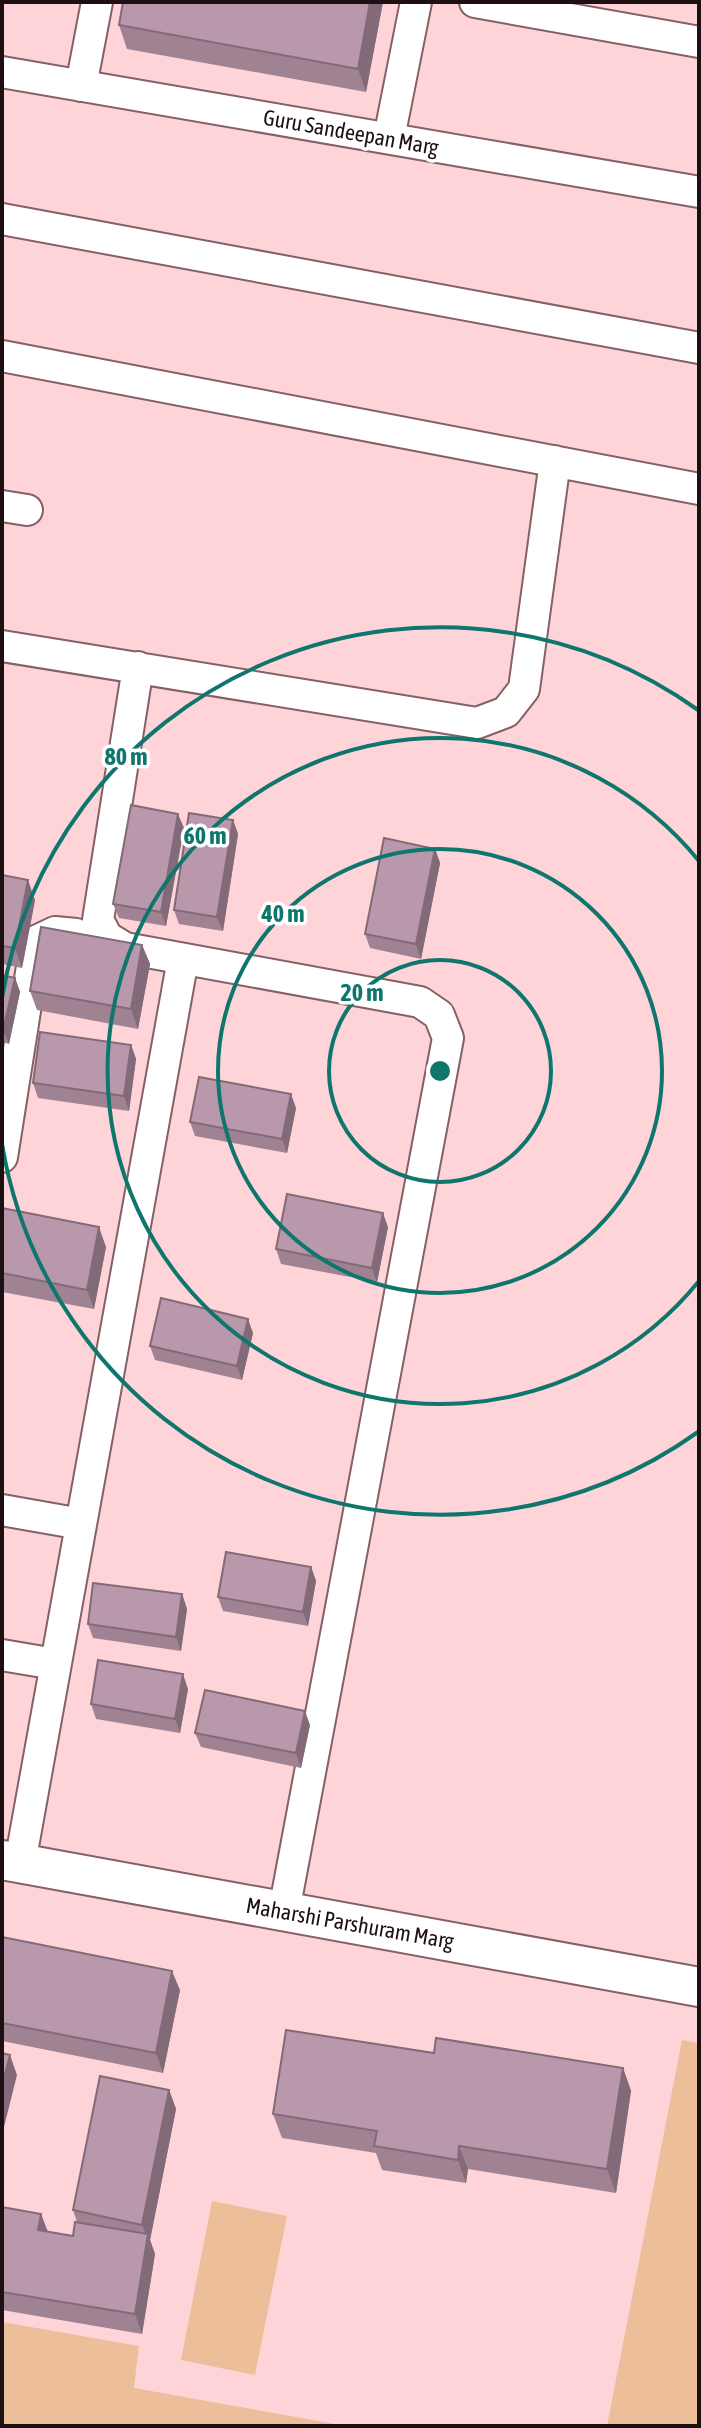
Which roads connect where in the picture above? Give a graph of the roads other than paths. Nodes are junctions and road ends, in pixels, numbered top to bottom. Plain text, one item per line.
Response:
1 (97, 2) edge
2 (416, 2) edge
3 (475, 2) edge
4 (699, 42) edge
5 (2, 72) edge
6 (81, 86) junction
7 (389, 138) junction
8 (699, 192) edge
9 (2, 219) edge
10 (699, 348) edge
11 (2, 356) edge
12 (555, 461) junction
13 (699, 489) edge
14 (2, 646) edge
15 (138, 667) junction
16 (107, 937) junction
17 (183, 959) junction
18 (2, 1157) edge
19 (2, 1510) edge
20 (81, 1524) junction
21 (2, 1655) edge
22 (55, 1664) junction
23 (11, 1861) edge
24 (284, 1911) junction
25 (699, 1987) edge

1 - 6 street
2 - 7 street
3 - 4 street
5 - 6 street, Guru Sandeepan Marg
6 - 7 street, Guru Sandeepan Marg
7 - 8 street, Guru Sandeepan Marg
9 - 10 street
11 - 12 street
12 - 13 street
12 - 15 street
14 - 15 street
15 - 16 street
16 - 17 street
16 - 18 street
17 - 20 street
17 - 24 street
19 - 20 street
20 - 22 street
21 - 22 street
22 - 23 street
23 - 24 street, Maharshi Parshuram Marg
24 - 25 street, Maharshi Parshuram Marg

